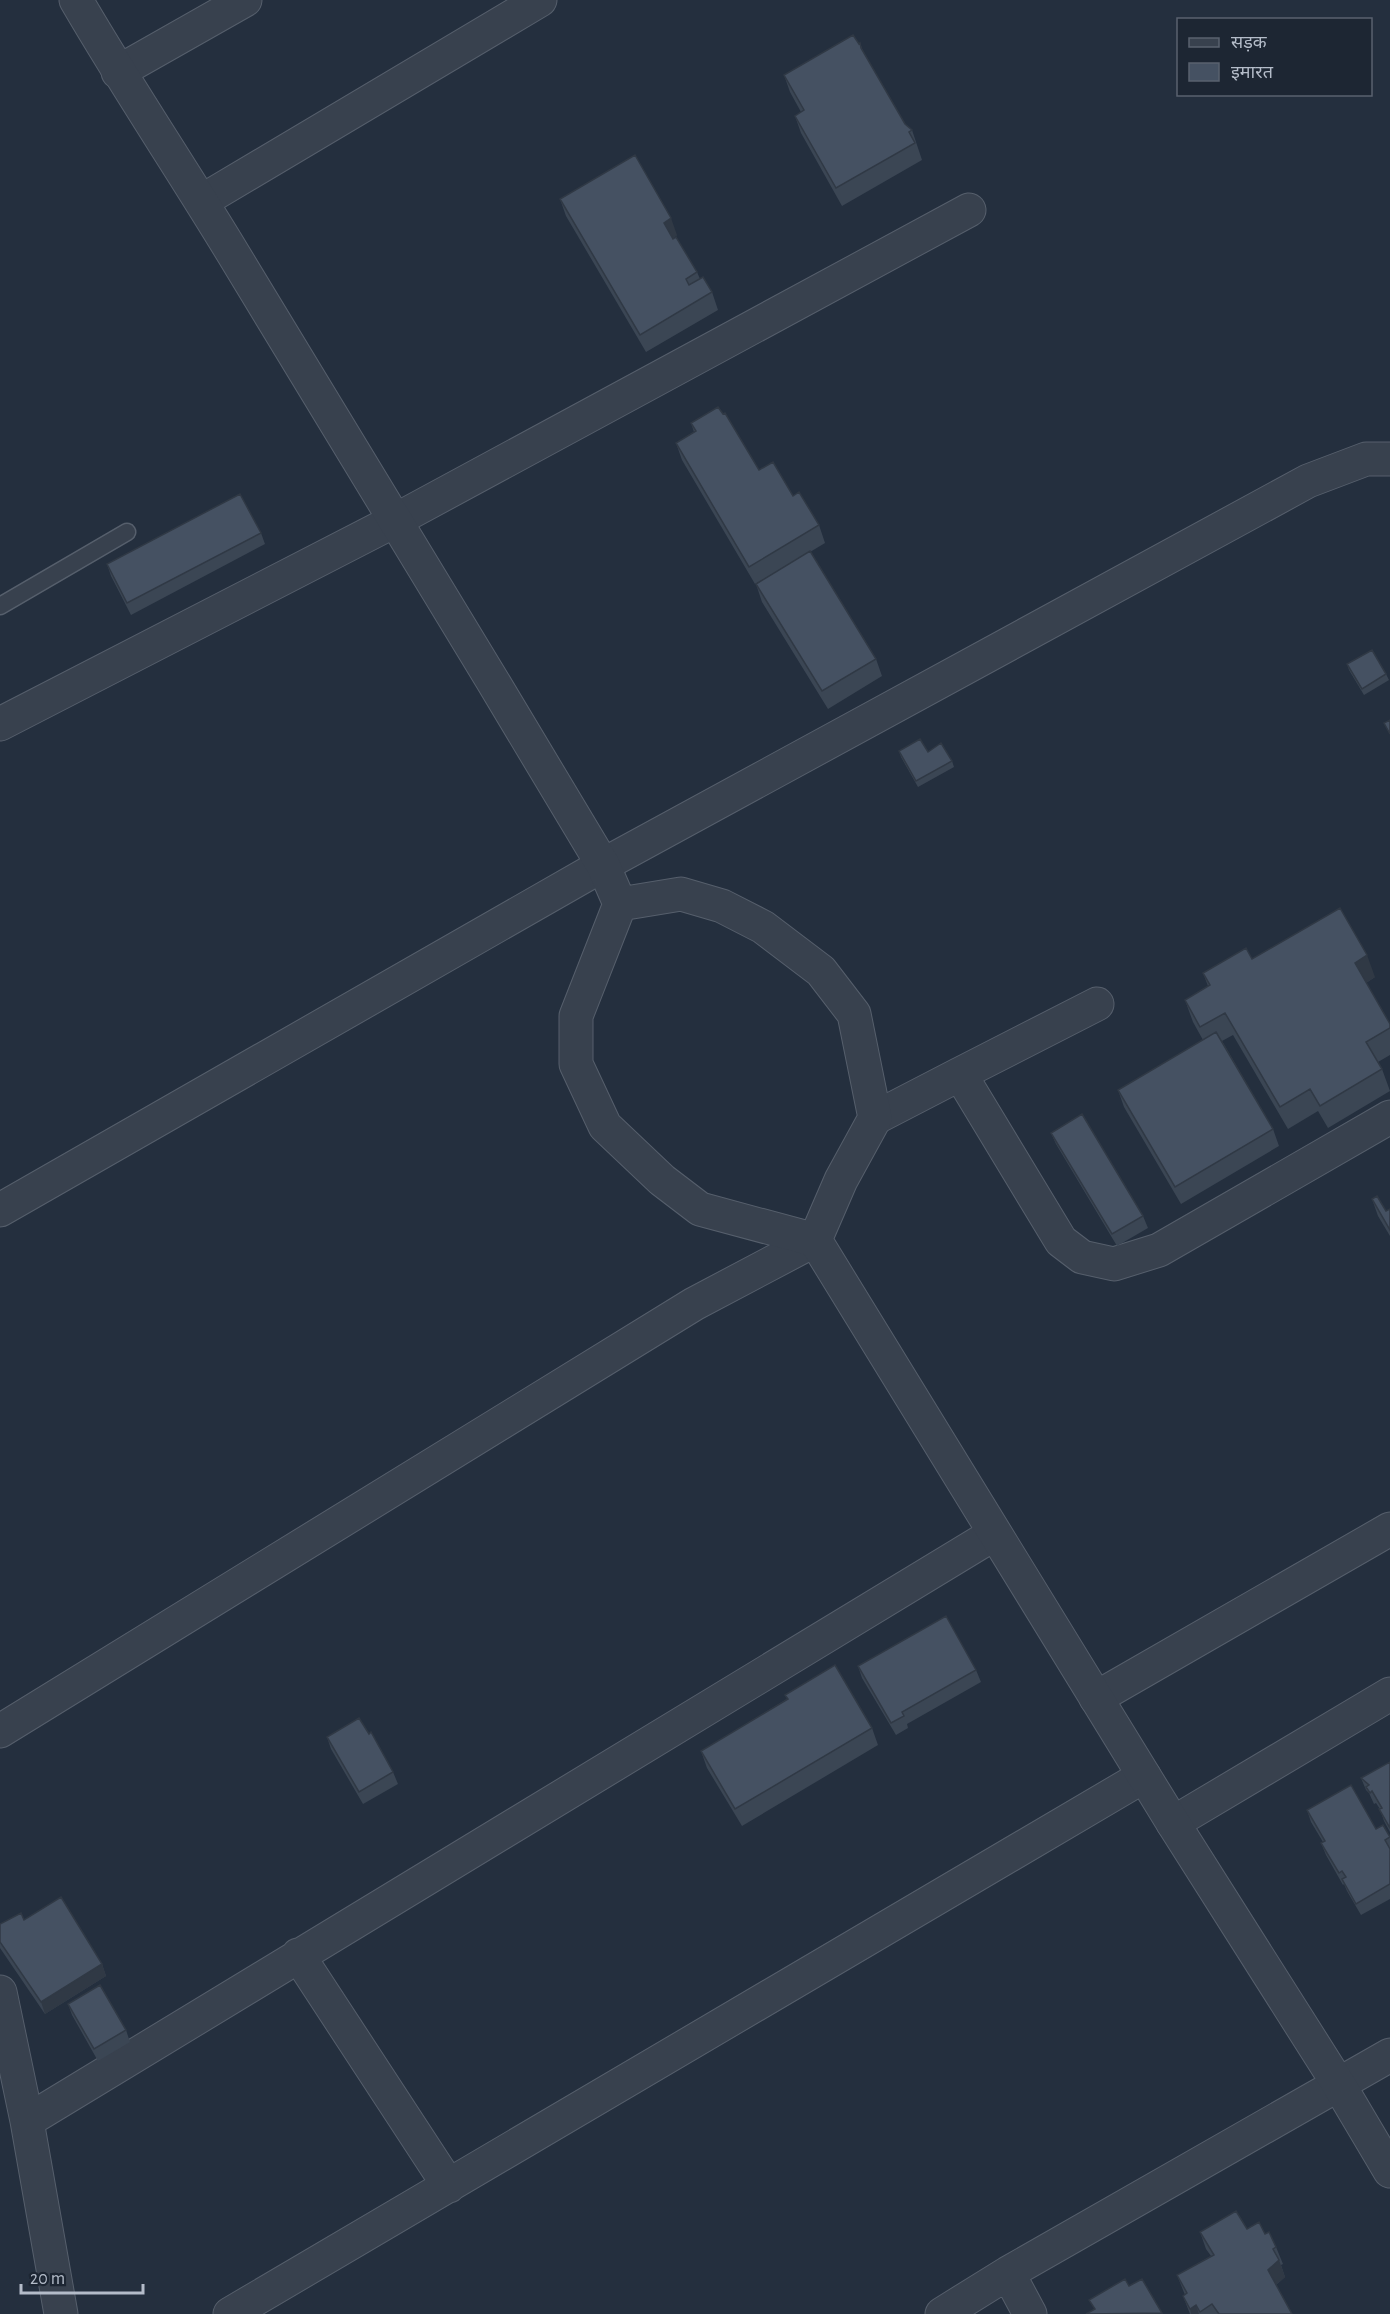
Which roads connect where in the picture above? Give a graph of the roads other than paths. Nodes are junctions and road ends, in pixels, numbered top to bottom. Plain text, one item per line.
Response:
1 (76, 0) edge
2 (245, 0) edge
3 (540, 0) edge
4 (118, 72) junction
5 (202, 201) junction
6 (969, 210) dead end
7 (1390, 459) edge
8 (396, 520) junction
9 (127, 532) dead end
10 (0, 606) edge
11 (0, 724) edge
12 (603, 865) junction
13 (620, 904) junction
14 (1097, 1004) dead end
15 (960, 1074) junction
16 (1390, 1117) edge
17 (875, 1118) junction
18 (0, 1210) edge
19 (814, 1240) junction
20 (1390, 1528) edge
21 (994, 1534) junction
22 (1390, 1694) edge
23 (1096, 1698) junction
24 (0, 1731) edge
25 (1144, 1776) junction
26 (1173, 1823) junction
27 (298, 1955) junction
28 (0, 1992) edge
29 (1390, 2055) edge
30 (1339, 2085) junction
31 (27, 2121) junction
32 (1390, 2171) edge
33 (449, 2186) junction
34 (1008, 2273) junction
35 (61, 2314) edge
36 (231, 2314) edge
37 (942, 2314) edge
38 (1030, 2314) edge

1 - 4 street
2 - 4 street
3 - 5 street
4 - 5 street
5 - 8 street
6 - 8 street
7 - 12 street
8 - 11 street
8 - 12 street
9 - 10 lane
12 - 13 street
12 - 18 street
13 - 17 street
13 - 19 street
14 - 15 street
15 - 16 street
15 - 17 street
17 - 19 street
19 - 21 street
19 - 24 street
20 - 23 street
21 - 23 street
21 - 27 street
22 - 26 street
23 - 25 street
25 - 26 street
25 - 33 street
26 - 30 street
27 - 31 street
27 - 33 street
28 - 31 street
29 - 30 street
30 - 32 street
30 - 34 street
31 - 35 street
33 - 36 street
34 - 37 street
34 - 38 street

